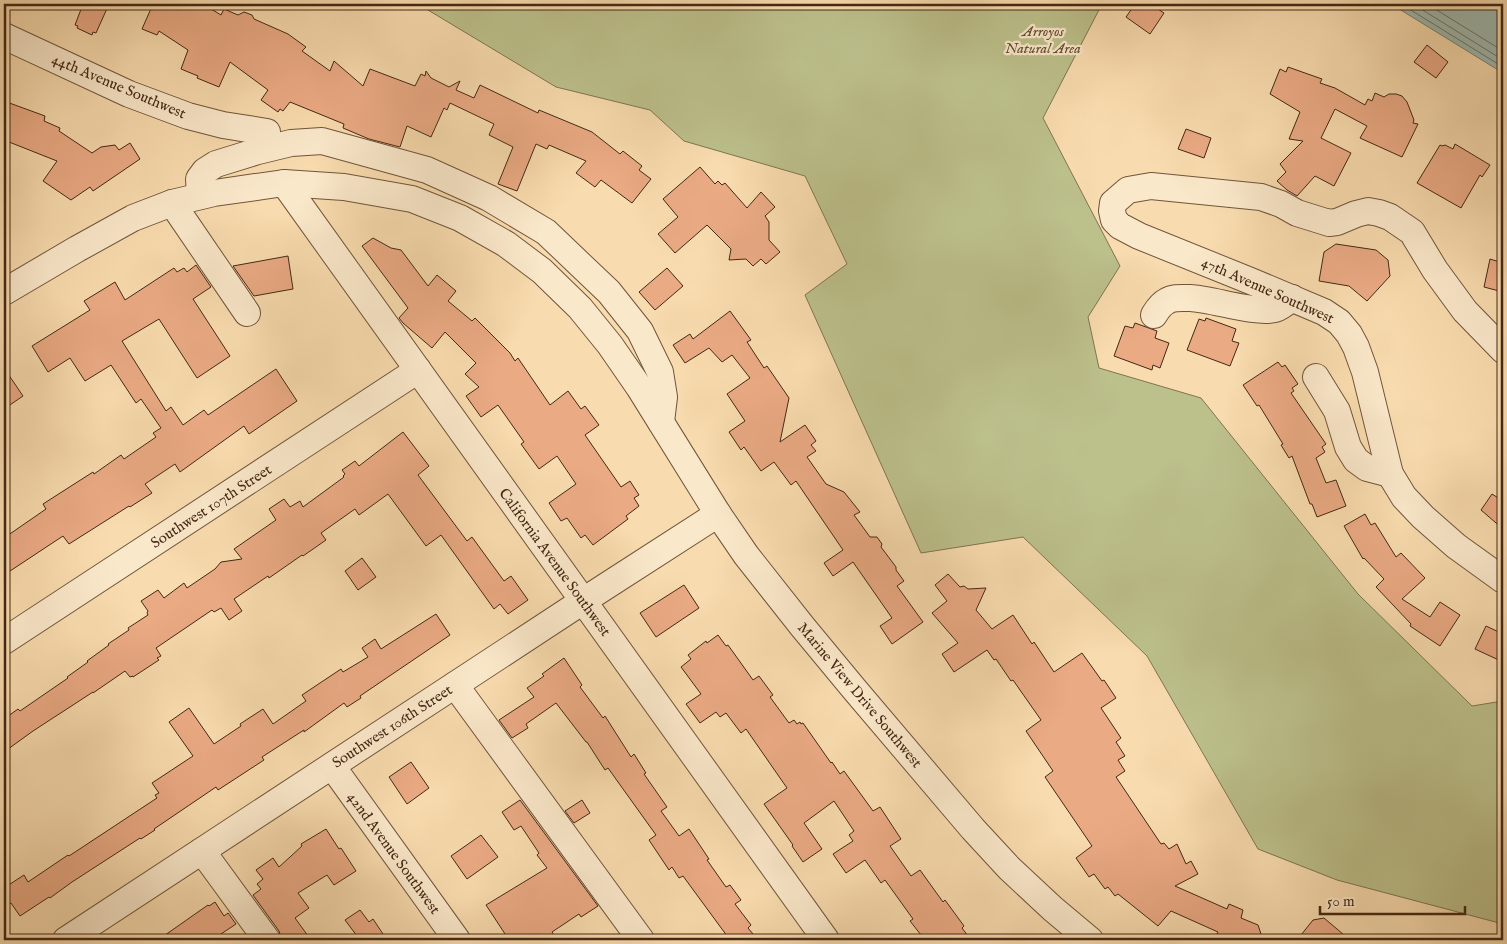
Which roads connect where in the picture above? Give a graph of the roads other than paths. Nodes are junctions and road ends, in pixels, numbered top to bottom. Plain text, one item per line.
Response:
1 (4, 36) edge
2 (267, 132) dead end
3 (284, 183) junction
4 (200, 196) junction
5 (172, 203) junction
6 (4, 292) edge
7 (1292, 298) junction
8 (247, 313) dead end
9 (1154, 315) dead end
10 (1503, 350) edge
11 (418, 370) junction
12 (1316, 377) dead end
13 (661, 422) junction
14 (1390, 474) junction
15 (718, 514) junction
16 (1503, 580) edge
17 (583, 601) junction
18 (4, 641) edge
19 (455, 685) junction
20 (332, 766) junction
21 (202, 851) junction
22 (72, 939) edge
23 (267, 940) edge
24 (457, 940) edge
25 (641, 940) edge
26 (826, 940) edge
27 (1090, 940) edge

1 - 2 street, 44th Avenue Southwest
3 - 4 street, Marine View Drive Southwest
3 - 11 street, California Avenue Southwest
3 - 13 street, Marine View Drive Southwest
4 - 5 street, Marine View Drive Southwest
4 - 13 street
5 - 6 street, Marine View Drive Southwest
5 - 8 street
7 - 9 street
7 - 10 street, 47th Avenue Southwest
7 - 14 street, 47th Avenue Southwest
11 - 17 street, California Avenue Southwest
11 - 18 street, Southwest 107th Street
12 - 14 street
13 - 15 street, Marine View Drive Southwest
14 - 16 street, 47th Avenue Southwest
15 - 17 street, Southwest 106th Street
15 - 27 street, Marine View Drive Southwest
17 - 19 street, Southwest 106th Street
17 - 26 street, California Avenue Southwest
19 - 20 street, Southwest 106th Street
19 - 25 street
20 - 21 street, Southwest 106th Street
20 - 24 street, 42nd Avenue Southwest
21 - 22 street, Southwest 106th Street
21 - 23 street

